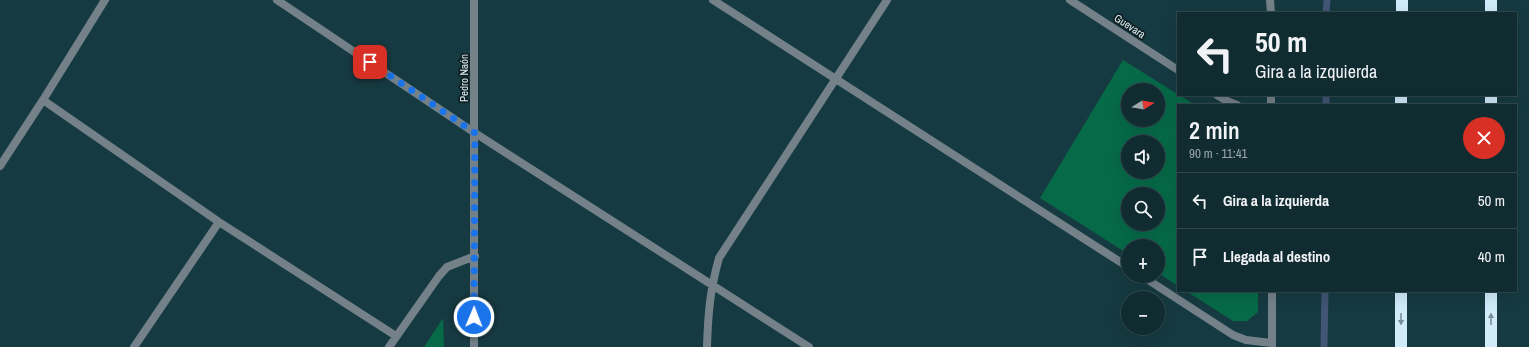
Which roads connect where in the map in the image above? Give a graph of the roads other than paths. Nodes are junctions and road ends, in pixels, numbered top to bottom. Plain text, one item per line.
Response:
1 (105, 0) edge
2 (277, 0) edge
3 (474, 0) edge
4 (713, 0) edge
5 (887, 0) edge
6 (1070, 0) edge
7 (1270, 0) edge
8 (1402, 0) edge
9 (1491, 0) edge
10 (1271, 12) edge
11 (1402, 12) edge
12 (1491, 12) edge
13 (1177, 69) edge
14 (836, 79) junction
15 (1219, 96) edge
16 (43, 100) junction
17 (1234, 104) edge
18 (475, 133) junction
19 (0, 166) edge
20 (219, 222) junction
21 (475, 256) junction
22 (1121, 262) edge
23 (1153, 283) edge
24 (712, 284) junction
25 (1272, 292) edge
26 (1401, 292) edge
27 (1491, 292) edge
28 (396, 336) junction
29 (1272, 345) edge
30 (134, 347) edge
31 (389, 347) edge
32 (474, 347) edge
33 (707, 347) edge
34 (809, 347) edge
35 (1401, 347) edge
36 (1490, 347) edge

1 - 16 street
2 - 18 street
3 - 18 street, Pedro Naón
4 - 14 street
5 - 14 street
6 - 13 street, Guevara
7 - 10 street
8 - 11 highway
9 - 12 highway
14 - 22 street
14 - 24 street
15 - 17 street
16 - 19 street
16 - 20 street
18 - 21 street, Pedro Naón
18 - 24 street
20 - 28 street
20 - 30 street
21 - 28 street
21 - 32 street, Pedro Naón
23 - 29 street
24 - 33 street
24 - 34 street
25 - 29 street
26 -> 35 highway
36 -> 27 highway
28 - 31 street

